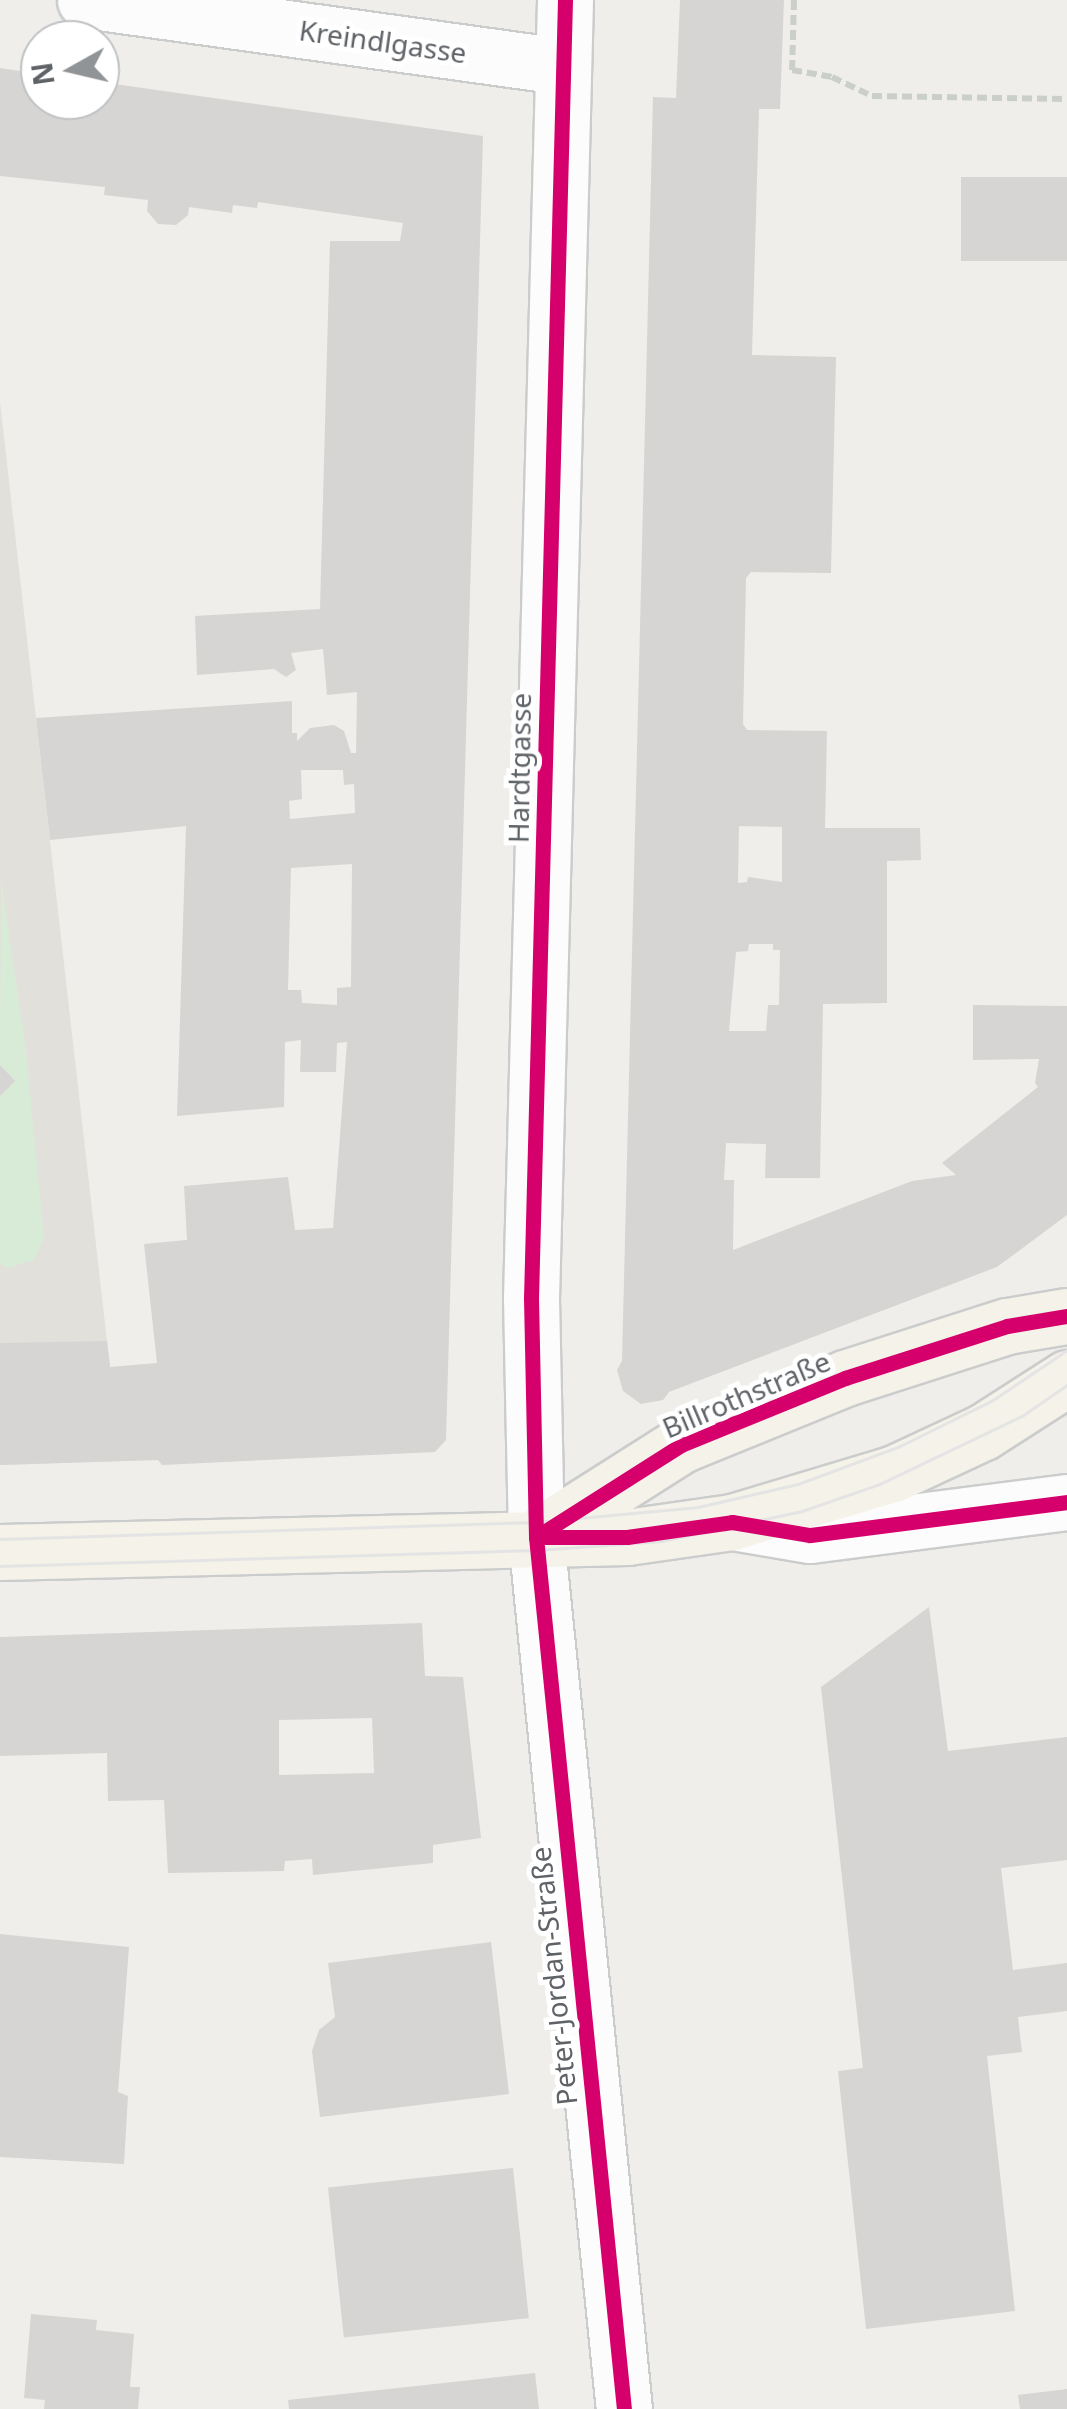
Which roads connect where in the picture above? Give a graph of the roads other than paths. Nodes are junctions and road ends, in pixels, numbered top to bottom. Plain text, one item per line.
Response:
1 (85, 0) edge
2 (565, 0) edge
3 (562, 66) junction
4 (1067, 1316) edge
5 (1067, 1378) edge
6 (1067, 1502) edge
7 (732, 1522) junction
8 (536, 1537) junction
9 (0, 1552) edge
10 (624, 2409) edge

1 - 3 street, Kreindlgasse
2 - 3 street, Hardtgasse
3 - 8 street, Hardtgasse
4 - 8 main road, Billrothstraße
5 - 7 main road
6 - 7 street
7 - 8 main road
8 - 9 main road
8 - 10 street, Peter-Jordan-Straße

